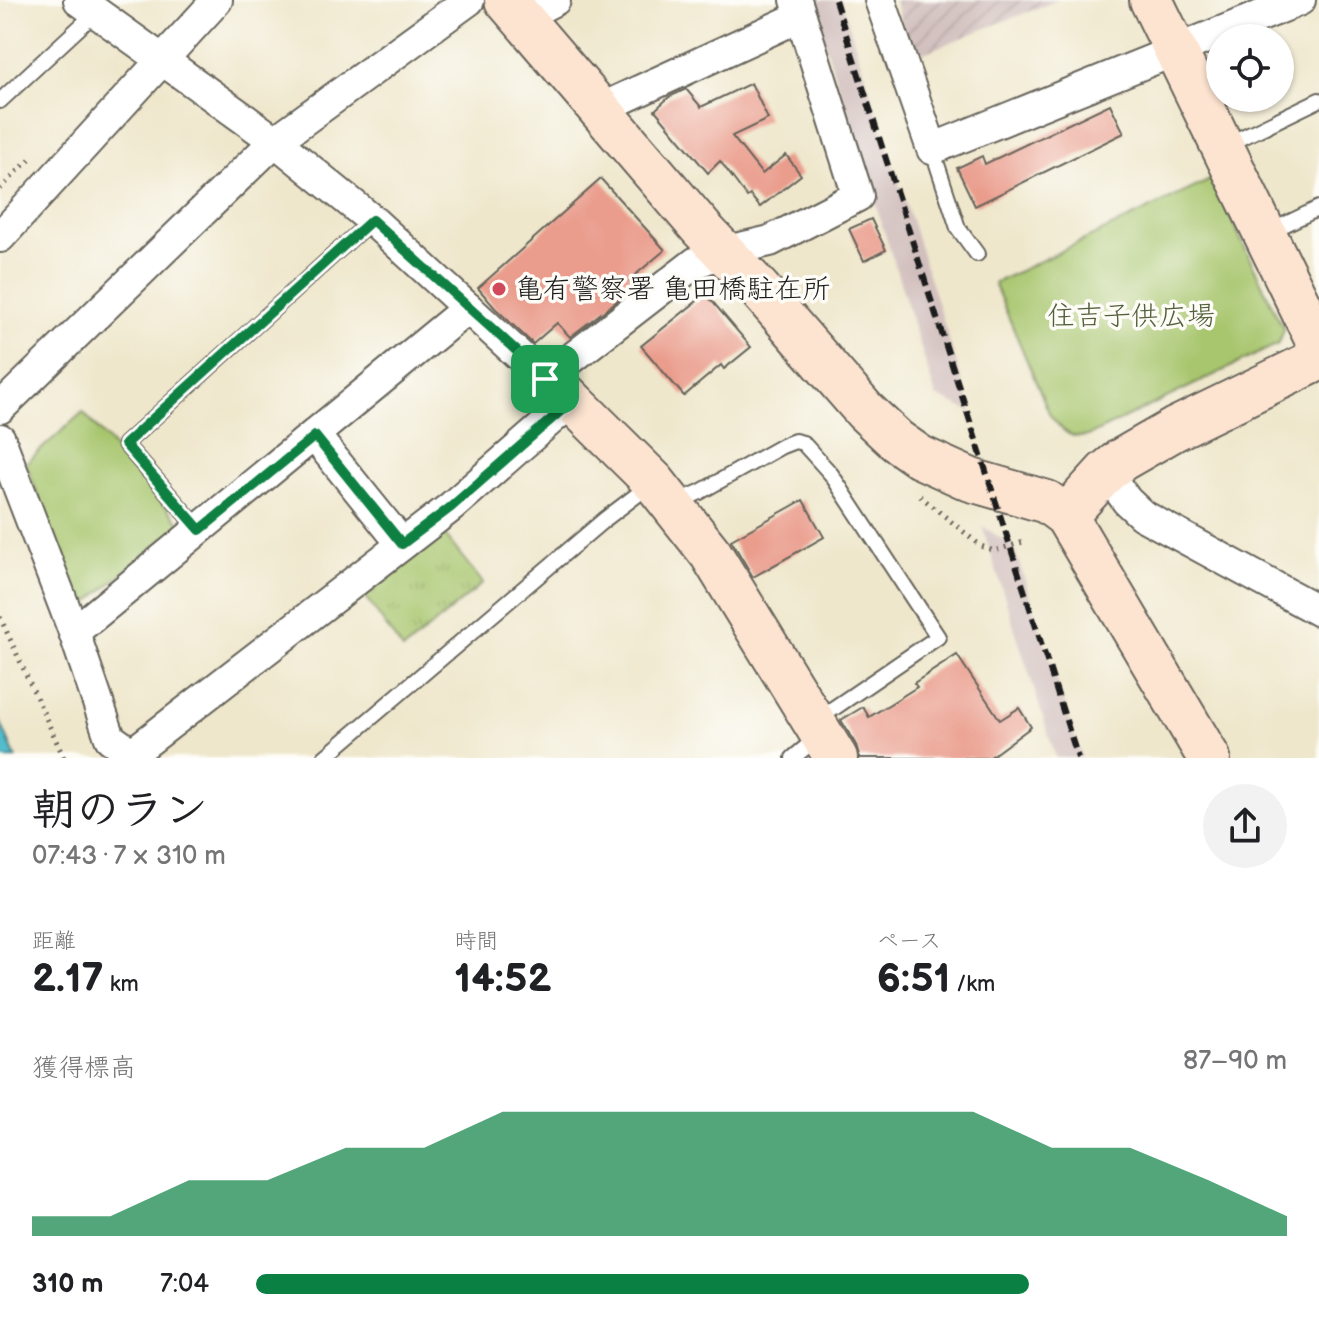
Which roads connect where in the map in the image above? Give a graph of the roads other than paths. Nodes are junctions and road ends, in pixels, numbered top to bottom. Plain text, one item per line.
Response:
1 (217, 0) edge
2 (469, 0) edge
3 (880, 0) edge
4 (1151, 0) edge
5 (1300, 0) edge
6 (87, 6) edge
7 (528, 6) edge
8 (798, 8) edge
9 (1175, 50) junction
10 (161, 61) junction
11 (1319, 100) edge
12 (0, 101) edge
13 (600, 109) junction
14 (275, 141) junction
15 (1222, 147) junction
16 (932, 149) junction
17 (1319, 208) edge
18 (372, 220) junction
19 (1265, 234) junction
20 (0, 237) edge
21 (722, 252) junction
22 (977, 254) dead end
23 (468, 308) junction
24 (1319, 345) edge
25 (1319, 359) edge
26 (559, 390) junction
27 (0, 408) edge
28 (315, 436) junction
29 (0, 439) edge
30 (1106, 472) junction
31 (663, 493) junction
32 (1066, 516) junction
33 (200, 530) junction
34 (402, 544) junction
35 (1319, 611) edge
36 (74, 632) junction
37 (816, 743) edge
38 (324, 758) edge
39 (1209, 758) edge

1 - 10 street
2 - 14 street
3 - 16 street
4 - 9 street
5 - 9 street
6 - 10 street
6 - 12 lane
7 - 13 street
8 - 13 street
8 - 21 street
9 - 15 street
9 - 16 street
10 - 14 street
10 - 20 street
11 - 15 lane
13 - 21 street
14 - 18 street
14 - 27 street
15 - 19 street
16 - 22 lane
17 - 19 lane
18 - 23 street
18 - 33 lane
19 - 24 street
21 - 26 street
21 - 32 street
23 - 26 street
23 - 28 street
25 - 30 street
26 - 31 street
26 - 34 street
28 - 33 street
28 - 34 street
29 - 36 street
30 - 32 street
30 - 35 street
31 - 37 street
31 - 37 lane
31 - 38 lane
32 - 39 street
33 - 36 street
34 - 36 street

